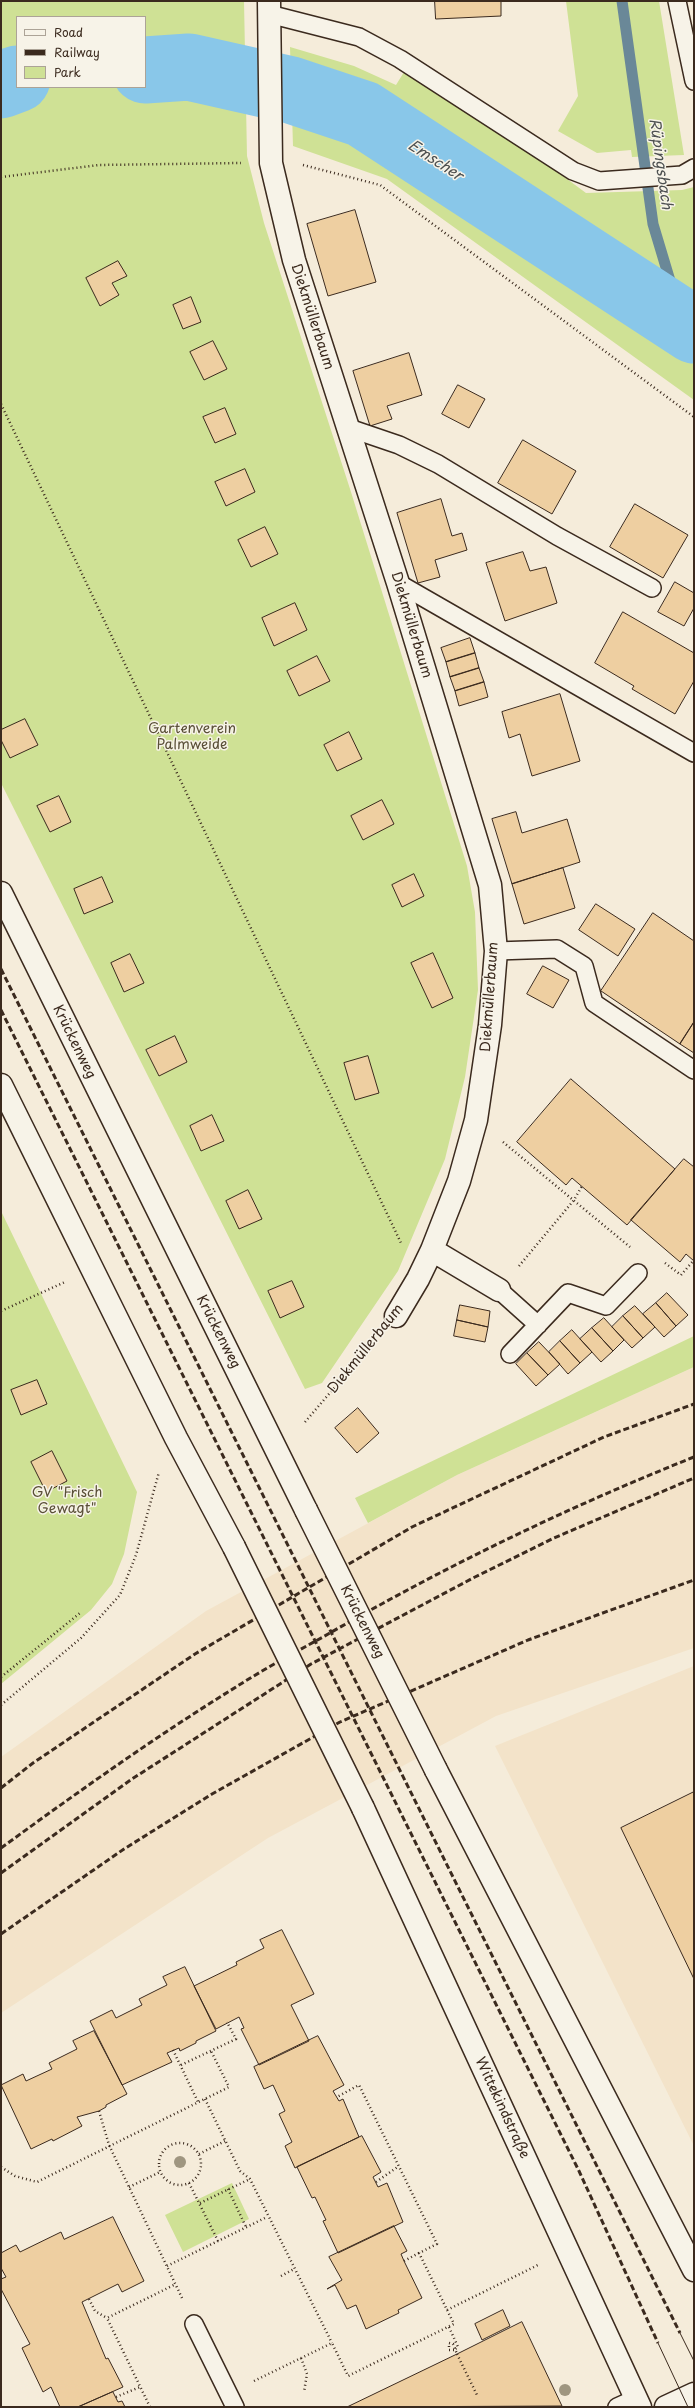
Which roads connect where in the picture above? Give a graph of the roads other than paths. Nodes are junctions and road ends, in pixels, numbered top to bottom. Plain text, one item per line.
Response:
1 (677, 1) edge
2 (269, 8) edge
3 (694, 80) edge
4 (688, 172) edge
5 (349, 428) junction
6 (398, 583) junction
7 (652, 588) dead end
8 (694, 753) edge
9 (1, 893) edge
10 (496, 951) junction
11 (694, 1070) edge
12 (1, 1085) edge
13 (432, 1250) junction
14 (638, 1273) dead end
15 (499, 1290) joint
16 (396, 1316) road end
17 (538, 1325) junction
18 (510, 1354) dead end
19 (694, 2270) edge
20 (194, 2324) road end
21 (694, 2394) edge
22 (232, 2400) edge
23 (638, 2402) edge
24 (617, 2407) edge
25 (666, 2407) edge

1 - 3 lane
2 - 4 lane
2 - 5 main road, Diekmüllerbaum
5 - 6 main road, Diekmüllerbaum
5 - 7 lane
6 - 8 lane
6 - 10 main road, Diekmüllerbaum
9 - 19 main road, Krückenweg, bridge
10 - 11 lane
10 - 13 main road, Diekmüllerbaum
12 - 23 main road, Wittekindstraße, bridge
13 - 15 main road
13 - 16 main road, Diekmüllerbaum
14 - 17 lane
15 - 17 lane
17 - 18 lane
20 - 22 lane
21 - 25 main road
23 - 24 lane

